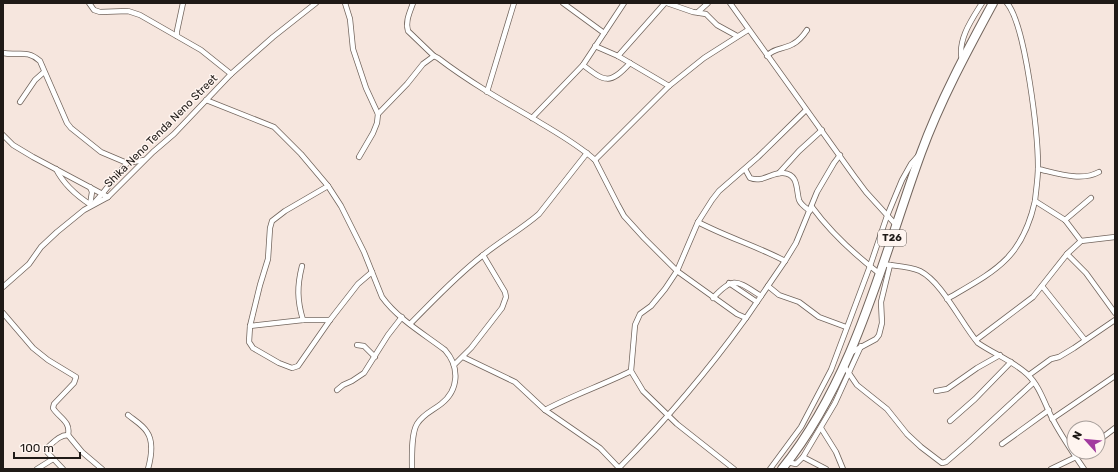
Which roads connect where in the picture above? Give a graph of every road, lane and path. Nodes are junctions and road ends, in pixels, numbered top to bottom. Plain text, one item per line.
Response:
1 (89, 3) edge
2 (183, 3) edge
3 (316, 3) edge
4 (345, 3) edge
5 (413, 3) edge
6 (514, 3) edge
7 (563, 3) edge
8 (624, 3) edge
9 (666, 3) edge
10 (708, 3) edge
11 (730, 3) edge
12 (982, 3) edge
13 (993, 3) edge
14 (1007, 3) edge
15 (698, 12) junction
16 (748, 30) junction
17 (807, 30) dead end
18 (604, 33) junction
19 (177, 36) junction
20 (737, 36) junction
21 (595, 46) junction
22 (3, 53) edge
23 (434, 56) junction
24 (618, 56) junction
25 (767, 56) junction
26 (963, 61) junction
27 (630, 63) junction
28 (583, 65) junction
29 (44, 72) junction
30 (231, 74) junction
31 (669, 86) junction
32 (487, 92) junction
33 (206, 100) junction
34 (20, 102) dead end
35 (806, 110) junction
36 (378, 114) junction
37 (532, 118) junction
38 (822, 130) junction
39 (3, 135) edge
40 (922, 151) junction
41 (587, 153) junction
42 (840, 155) junction
43 (359, 157) dead end
44 (144, 160) junction
45 (595, 160) junction
46 (127, 163) junction
47 (56, 169) junction
48 (744, 169) junction
49 (1038, 169) junction
50 (1099, 172) dead end
51 (779, 173) junction
52 (328, 186) junction
53 (90, 187) junction
54 (102, 194) junction
55 (108, 197) junction
56 (1091, 198) dead end
57 (1035, 201) junction
58 (89, 206) junction
59 (811, 209) junction
60 (887, 216) junction
61 (1065, 220) junction
62 (698, 222) junction
63 (896, 225) junction
64 (1115, 237) edge
65 (1081, 240) junction
66 (1067, 254) junction
67 (483, 255) junction
68 (785, 261) junction
69 (887, 264) junction
70 (302, 266) dead end
71 (870, 266) junction
72 (677, 271) junction
73 (372, 272) junction
74 (880, 274) junction
75 (729, 283) junction
76 (768, 286) junction
77 (1042, 286) junction
78 (3, 287) edge
79 (761, 296) junction
80 (713, 298) junction
81 (947, 299) junction
82 (757, 302) junction
83 (3, 313) edge
84 (1115, 313) edge
85 (402, 317) junction
86 (746, 318) junction
87 (303, 320) junction
88 (330, 320) junction
89 (1115, 320) edge
90 (410, 324) junction
91 (250, 326) junction
92 (846, 327) junction
93 (976, 340) junction
94 (1085, 340) junction
95 (357, 345) dead end
96 (861, 346) junction
97 (850, 353) junction
98 (1000, 355) junction
99 (375, 357) junction
100 (463, 357) junction
101 (1011, 362) junction
102 (454, 365) junction
103 (844, 366) junction
104 (631, 371) junction
105 (849, 373) junction
106 (1029, 375) junction
107 (1115, 376) edge
108 (1033, 383) junction
109 (337, 390) dead end
110 (936, 391) dead end
111 (545, 410) junction
112 (1049, 410) junction
113 (128, 415) dead end
114 (668, 417) junction
115 (1052, 419) junction
116 (950, 421) dead end
117 (820, 428) junction
118 (1115, 428) edge
119 (68, 435) junction
120 (1106, 435) edge
121 (1066, 441) edge
122 (1002, 444) dead end
123 (803, 457) junction
124 (52, 459) junction
125 (1070, 460) edge
126 (1078, 460) edge
127 (785, 466) edge
128 (620, 468) edge
129 (37, 469) edge
130 (63, 469) edge
131 (102, 469) edge
132 (148, 469) edge
133 (412, 469) edge
134 (734, 469) edge
135 (770, 469) edge
136 (826, 469) edge
137 (843, 469) edge
138 (1051, 469) edge
139 (1084, 469) edge

1 - 19 street
2 - 19 street
3 - 30 street, Shika Neno Tenda Neno Street
4 - 36 street
5 - 23 street
6 - 32 street
7 - 18 street
8 - 18 street
9 - 15 street
9 - 24 street
10 - 15 street
11 - 16 street
12 - 26 street
13 - 26 highway, T26
14 - 49 street
15 - 20 street
16 - 20 street
16 - 25 street
17 - 25 street
18 - 21 street
19 - 30 street
20 - 31 street
21 - 24 street
21 - 28 street
22 - 29 street
23 - 32 street
23 - 36 street
24 - 27 street
25 - 35 street
26 - 40 highway, T26
27 - 28 street
27 - 31 street
28 - 37 street
29 - 34 street
29 - 46 street
30 - 33 street, Shika Neno Tenda Neno Street
31 - 45 street
32 - 37 street
33 - 44 street, Shika Neno Tenda Neno Street
33 - 52 street
35 - 38 street
35 - 48 street
36 - 43 street
37 - 41 street
38 - 42 street
38 - 51 street
39 - 47 street
40 - 60 street
40 - 63 highway, T26
41 - 45 street
41 - 67 street
42 - 59 street
42 - 60 street
44 - 46 street
44 - 55 street, Shika Neno Tenda Neno Street
45 - 72 street
46 - 54 street
47 - 53 street
47 - 58 street
48 - 51 street
48 - 62 street
49 - 50 street
49 - 57 street
51 - 59 street
52 - 73 street
52 - 91 street
53 - 54 street
53 - 58 street
54 - 55 street
54 - 58 street
55 - 58 street, Shika Neno Tenda Neno Street
56 - 61 street
57 - 61 street
57 - 81 street
58 - 78 street, Shika Neno Tenda Neno Street
59 - 68 street
59 - 71 street
60 - 63 street
60 - 71 street
61 - 65 street
62 - 68 street
62 - 72 street
63 - 69 highway, T26
64 - 65 street
65 - 66 street
66 - 77 street
66 - 84 street
67 - 90 street
67 - 100 street
68 - 76 street
69 - 74 highway, T26
69 - 81 street
69 - 96 street
70 - 87 street
71 - 74 street
71 - 92 street
72 - 80 street
72 - 104 street
73 - 85 street
73 - 88 street
74 - 97 highway, T26
75 - 79 street
75 - 80 street
75 - 82 street
76 - 79 street
76 - 92 street
77 - 93 street
77 - 94 street
79 - 82 street
80 - 86 street
81 - 93 street
82 - 86 street
83 - 119 street
85 - 90 street
85 - 99 street
86 - 114 street
87 - 88 street
87 - 91 street
88 - 91 street
89 - 94 street
90 - 102 street
92 - 135 street
93 - 98 street
94 - 106 street
95 - 99 street
96 - 97 street
96 - 105 street
97 - 103 highway, T26
98 - 101 street
98 - 110 street
99 - 109 street
100 - 102 street
100 - 111 street
101 - 106 street
101 - 116 street
102 - 133 street
103 - 105 street
103 - 127 highway, T26
104 - 111 street
104 - 114 street
105 - 108 street
105 - 117 street
106 - 108 street
107 - 115 street
108 - 112 street
111 - 128 street
112 - 115 street
112 - 122 street
113 - 132 street
114 - 128 street
114 - 134 street
115 - 121 street
117 - 123 street
117 - 137 street
118 - 120 street
119 - 124 street
119 - 131 street
123 - 127 street
123 - 136 street
124 - 129 street
124 - 130 street
125 - 138 street
126 - 139 street

